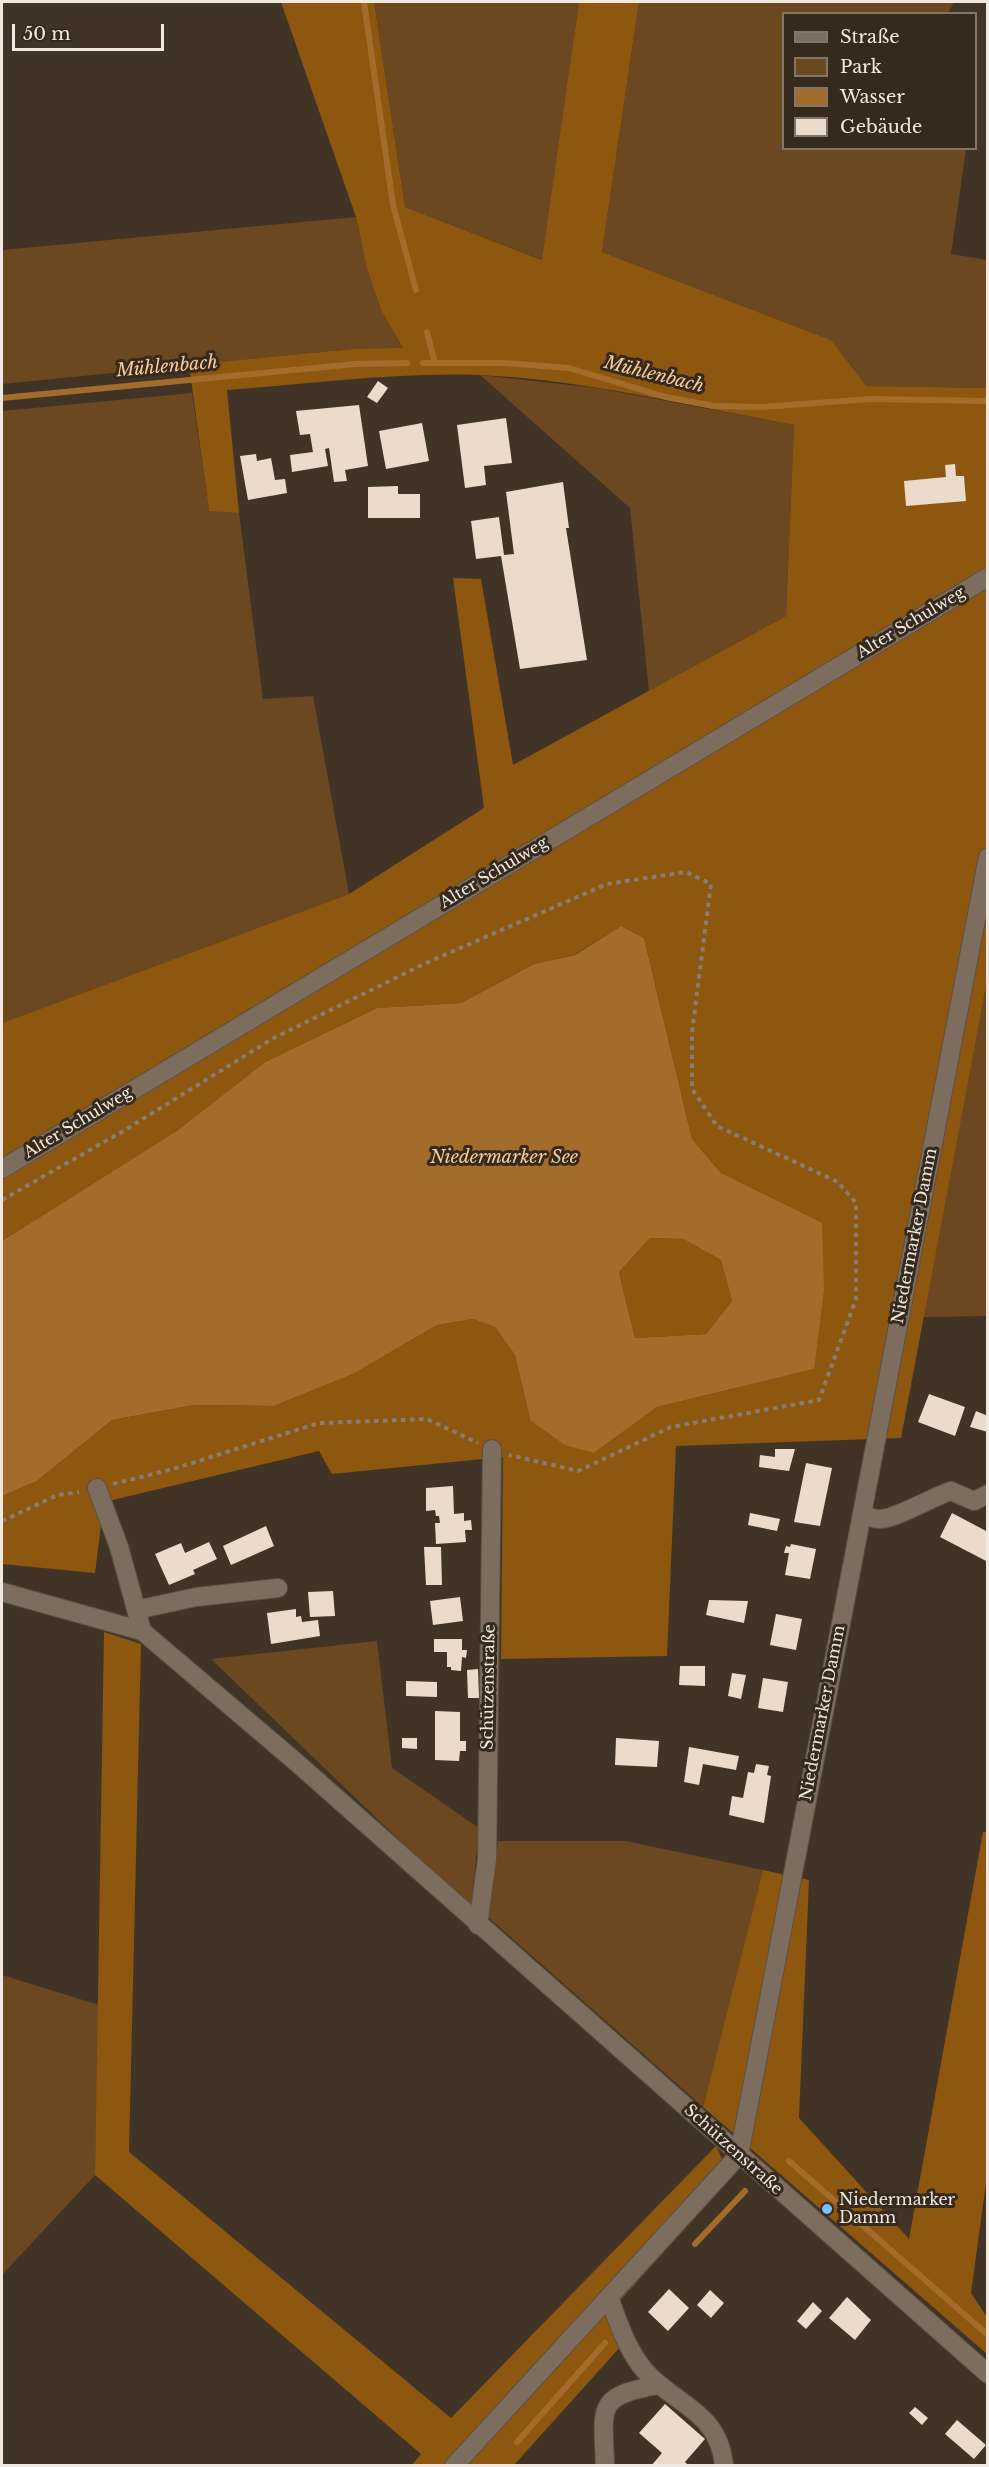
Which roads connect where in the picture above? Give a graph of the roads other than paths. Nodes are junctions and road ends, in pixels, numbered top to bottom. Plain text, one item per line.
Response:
1 (987, 577) edge
2 (987, 857) edge
3 (2, 1169) edge
4 (492, 1449) road end
5 (97, 1488) road end
6 (987, 1494) edge
7 (862, 1515) junction
8 (278, 1588) dead end
9 (2, 1592) edge
10 (136, 1610) junction
11 (142, 1631) junction
12 (478, 1925) junction
13 (739, 2155) junction
14 (609, 2297) junction
15 (987, 2374) edge
16 (659, 2385) junction
17 (454, 2466) edge
18 (605, 2466) edge
19 (724, 2466) edge

1 - 3 street, Alter Schulweg
2 - 7 street, Niedermarker Damm
4 - 12 street, Schützenstraße
5 - 10 street
6 - 7 street
7 - 13 street, Niedermarker Damm
8 - 10 street
9 - 11 street, Schützenstraße
10 - 11 street
11 - 12 street, Schützenstraße
12 - 13 street, Schützenstraße
13 - 14 street
13 - 15 street, Schützenstraße
14 - 16 street
14 - 17 street
16 - 18 street
16 - 19 street

